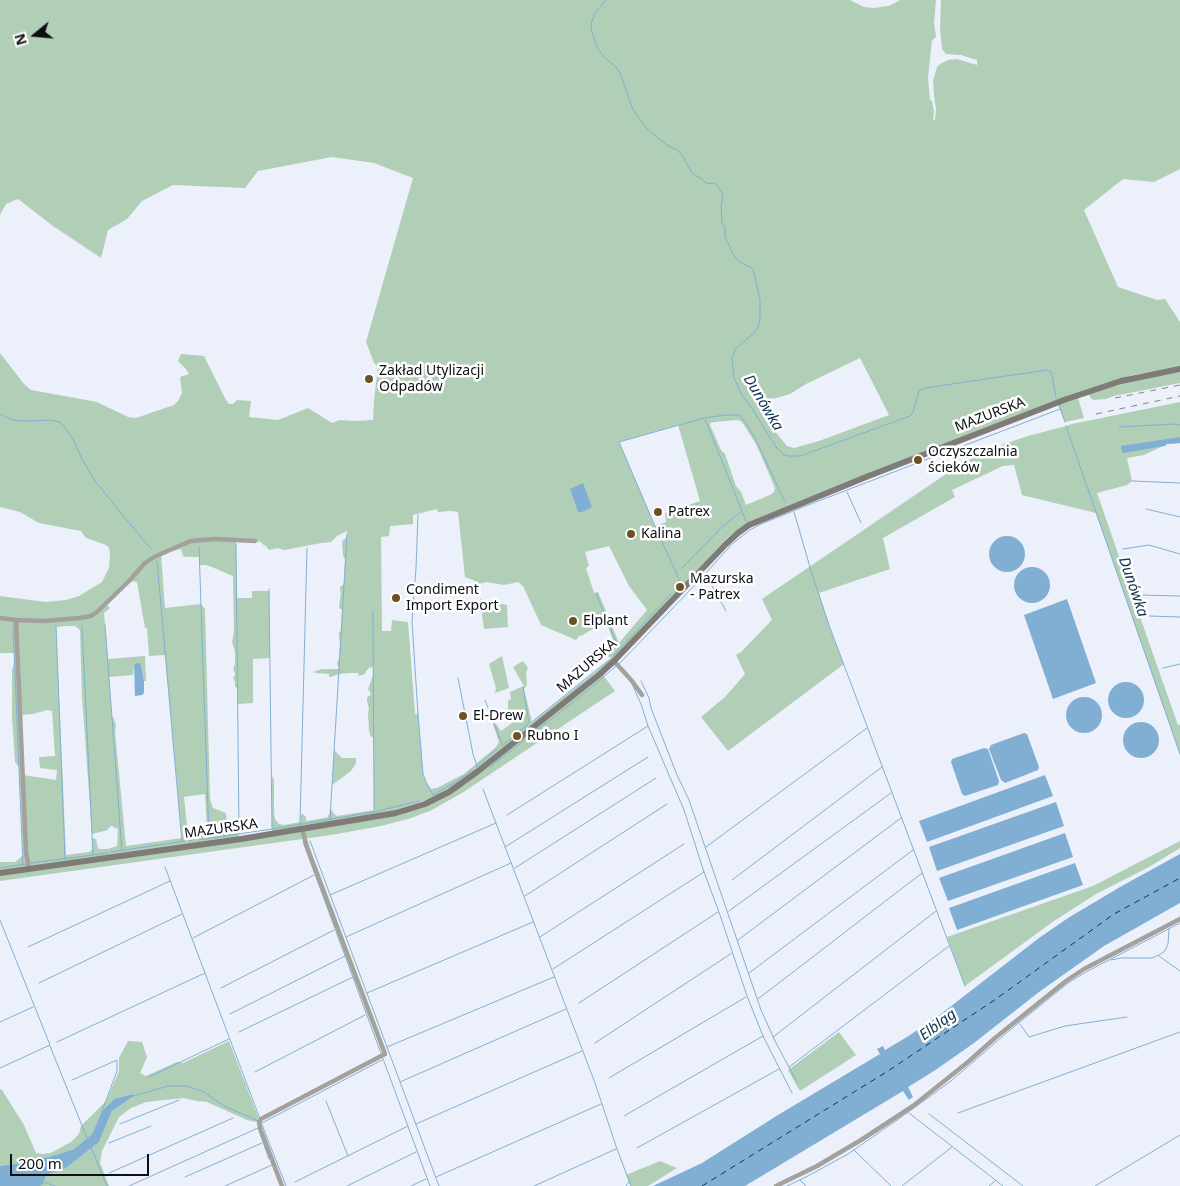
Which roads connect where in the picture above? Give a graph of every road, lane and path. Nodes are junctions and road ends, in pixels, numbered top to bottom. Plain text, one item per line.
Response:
1 (1180, 369) edge
2 (255, 542) dead end
3 (0, 618) edge
4 (16, 620) junction
5 (614, 661) junction
6 (642, 695) dead end
7 (302, 829) junction
8 (29, 869) junction
9 (0, 873) edge
10 (1180, 919) edge
11 (282, 1186) edge
12 (776, 1186) edge

1 - 5 main road, MAZURSKA
2 - 4 street
3 - 4 street
4 - 8 street
5 - 6 street
5 - 7 main road, MAZURSKA
7 - 8 main road, MAZURSKA
7 - 11 street
8 - 9 main road, MAZURSKA
10 - 12 street

